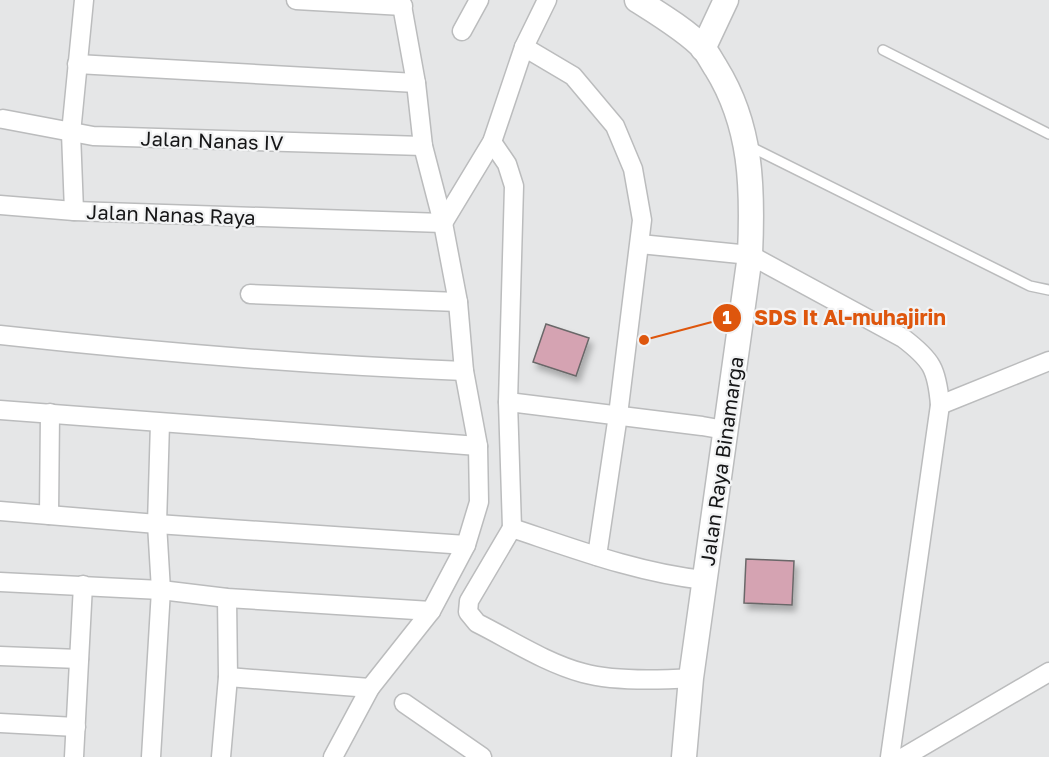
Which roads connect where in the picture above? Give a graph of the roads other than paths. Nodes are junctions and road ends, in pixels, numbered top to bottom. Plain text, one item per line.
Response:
1 (84, 0) edge
2 (296, 0) edge
3 (478, 0) edge
4 (548, 0) edge
5 (637, 0) edge
6 (726, 0) edge
7 (402, 3) edge
8 (462, 31) dead end
9 (524, 47) junction
10 (704, 48) junction
11 (883, 50) dead end
12 (77, 64) junction
13 (416, 83) junction
14 (3, 119) dead end
15 (71, 133) junction
16 (1049, 134) edge
17 (492, 142) junction
18 (745, 144) junction
19 (423, 146) junction
20 (0, 205) edge
21 (75, 211) junction
22 (443, 223) junction
23 (640, 244) junction
24 (750, 255) junction
25 (1049, 290) edge
26 (250, 294) dead end
27 (458, 302) junction
28 (0, 335) edge
29 (1049, 361) edge
30 (464, 371) junction
31 (508, 402) junction
32 (940, 405) junction
33 (0, 410) edge
34 (50, 413) junction
35 (618, 416) junction
36 (160, 423) junction
37 (725, 430) junction
38 (478, 446) junction
39 (0, 511) edge
40 (49, 515) junction
41 (157, 524) junction
42 (512, 528) junction
43 (466, 545) junction
44 (597, 556) junction
45 (704, 580) junction
46 (0, 582) edge
47 (83, 585) junction
48 (161, 590) junction
49 (226, 597) junction
50 (431, 611) junction
51 (0, 656) edge
52 (79, 659) junction
53 (1049, 672) edge
54 (228, 677) junction
55 (691, 678) junction
56 (370, 688) junction
57 (404, 702) dead end
58 (0, 723) edge
59 (76, 727) junction
60 (74, 757) edge
61 (151, 757) edge
62 (221, 757) edge
63 (333, 757) edge
64 (482, 757) edge
65 (684, 757) edge
66 (890, 757) edge
67 (904, 757) edge

1 - 12 street, Jalan Nanas Raya
2 - 7 street
3 - 8 street
4 - 9 street
5 - 10 street
6 - 10 street
7 - 13 street
9 - 17 street
9 - 23 street
10 - 18 street, Jalan Raya Binamarga
11 - 16 lane
12 - 13 street
12 - 15 street, Jalan Nanas Raya
13 - 19 street
14 - 15 street, Jalan Nanas IV
15 - 19 street, Jalan Nanas IV
15 - 21 street, Jalan Nanas Raya
17 - 22 street
17 - 31 street
18 - 24 street, Jalan Raya Binamarga
18 - 25 lane
19 - 22 street
20 - 21 street
21 - 22 street, Jalan Nanas Raya
22 - 27 street
23 - 24 street
23 - 35 street
24 - 32 street
24 - 37 street, Jalan Raya Binamarga
26 - 27 street
27 - 30 street
28 - 30 street
29 - 32 street
30 - 38 street
31 - 35 street
31 - 42 street
32 - 66 street
33 - 34 street
34 - 36 street
34 - 40 street
35 - 37 street
35 - 44 street
36 - 38 street
36 - 41 street
37 - 45 street, Jalan Raya Binamarga
38 - 43 street
39 - 40 street
40 - 41 street
41 - 43 street
41 - 48 street
42 - 44 street
42 - 55 street
43 - 50 street
44 - 45 street
45 - 55 street, Jalan Raya Binamarga
46 - 47 street
47 - 48 street
47 - 52 street
48 - 49 street
48 - 61 street
49 - 50 street
49 - 54 street
50 - 56 street
51 - 52 street
52 - 59 street
53 - 67 street
54 - 56 street
54 - 62 street
55 - 65 street, Jalan Raya Binamarga
56 - 63 street
57 - 64 street
58 - 59 street
59 - 60 street

